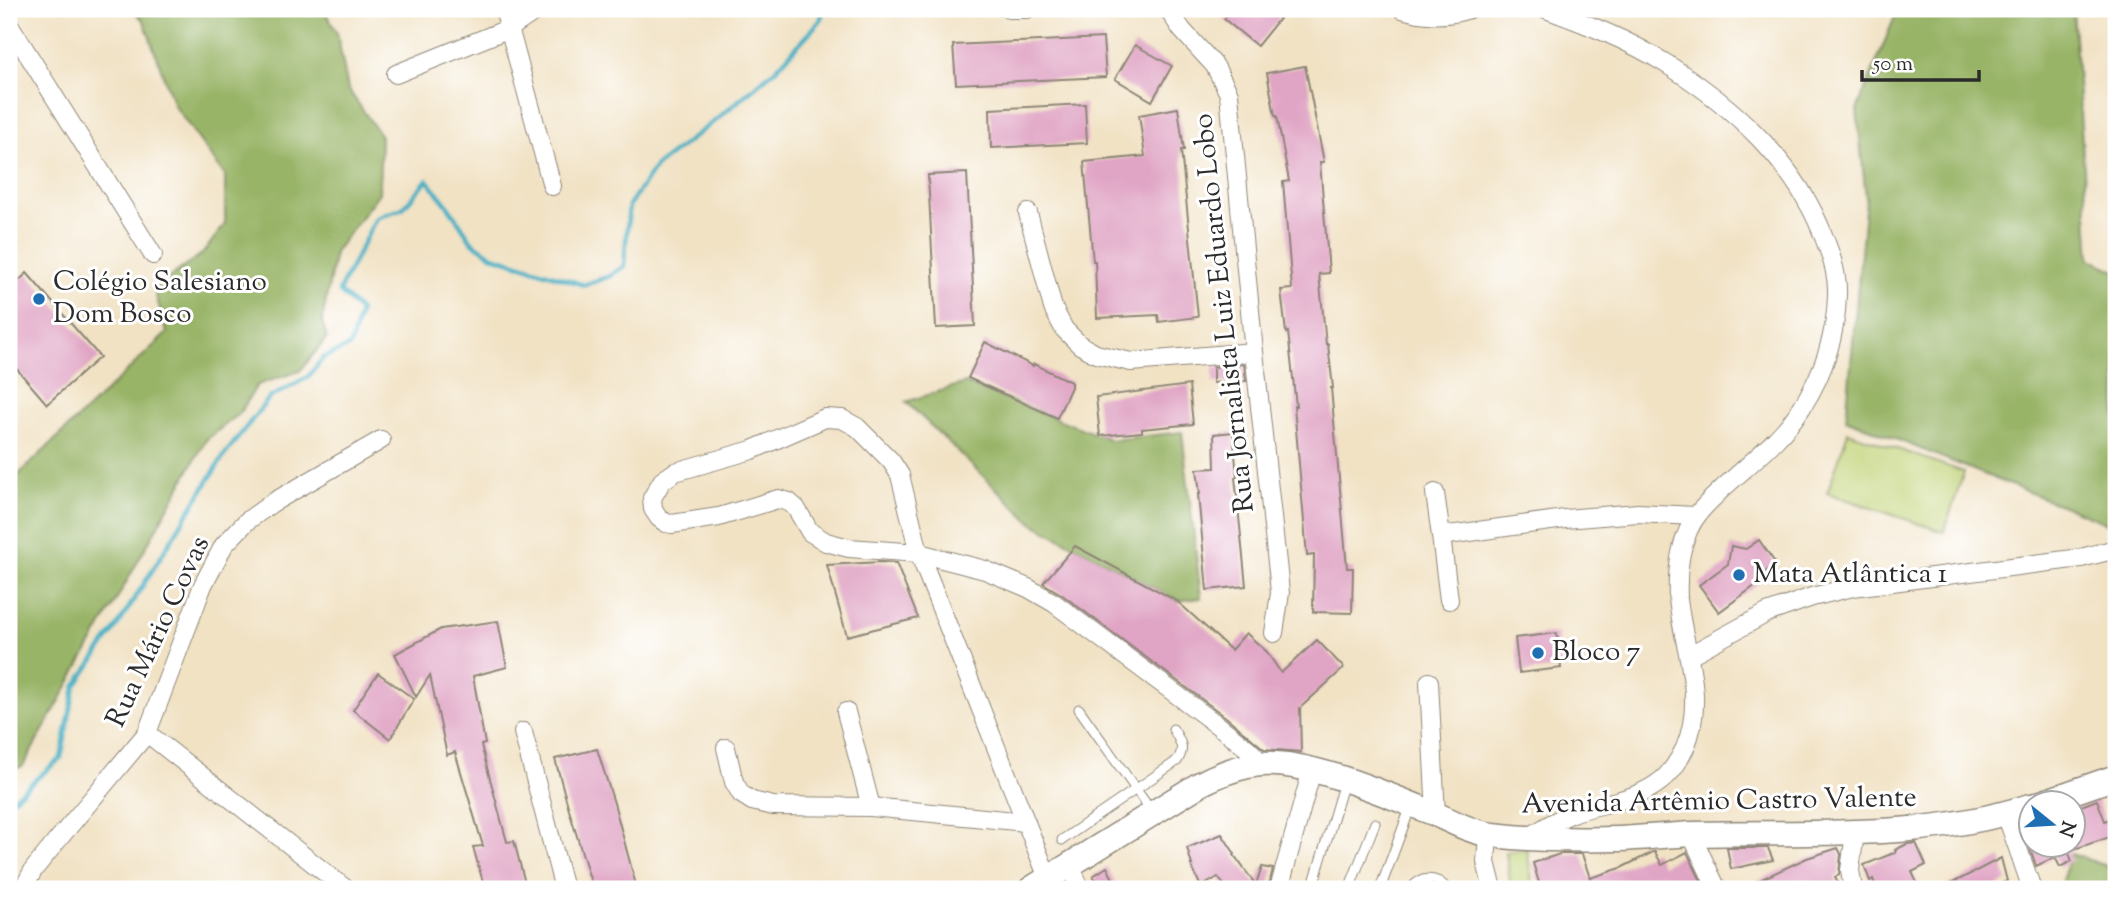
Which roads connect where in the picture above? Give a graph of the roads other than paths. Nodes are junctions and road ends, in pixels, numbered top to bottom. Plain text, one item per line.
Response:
1 (504, 9) edge
2 (538, 9) edge
3 (1008, 9) edge
4 (1027, 9) edge
5 (1168, 9) edge
6 (1402, 9) edge
7 (1469, 9) edge
8 (1546, 9) edge
9 (9, 24) edge
10 (510, 28) junction
11 (396, 74) dead end
12 (552, 186) dead end
13 (1028, 213) dead end
14 (153, 255) dead end
15 (1254, 352) junction
16 (381, 440) dead end
17 (1435, 493) dead end
18 (1694, 516) junction
19 (1441, 536) junction
20 (2116, 549) edge
21 (919, 553) junction
22 (1449, 600) dead end
23 (1274, 632) dead end
24 (1690, 655) junction
25 (1429, 682) dead end
26 (1079, 709) dead end
27 (846, 712) dead end
28 (1172, 729) dead end
29 (523, 732) dead end
30 (147, 733) junction
31 (726, 748) dead end
32 (1262, 764) junction
33 (1312, 770) junction
34 (2116, 777) edge
35 (1344, 780) junction
36 (1135, 789) junction
37 (2077, 790) edge
38 (1411, 805) junction
39 (871, 807) junction
40 (2016, 811) edge
41 (1153, 814) junction
42 (2006, 814) junction
43 (1436, 815) junction
44 (1026, 822) junction
45 (1375, 824) dead end
46 (1855, 832) junction
47 (1488, 834) junction
48 (1691, 834) junction
49 (1527, 838) junction
50 (1062, 840) dead end
51 (1070, 864) junction
52 (1040, 884) edge
53 (23, 889) edge
54 (346, 889) edge
55 (564, 889) edge
56 (1080, 889) edge
57 (1279, 889) edge
58 (1312, 889) edge
59 (1349, 889) edge
60 (1380, 889) edge
61 (1411, 889) edge
62 (1447, 889) edge
63 (1493, 889) edge
64 (1717, 889) edge
65 (1853, 889) edge
66 (2032, 889) edge

1 - 10 street
2 - 10 street
3 - 4 street
5 - 15 street, Rua Jornalista Luiz Eduardo Lobo
6 - 7 street
8 - 18 street
9 - 14 street
10 - 11 street
10 - 12 street
13 - 15 street
15 - 23 street, Rua Jornalista Luiz Eduardo Lobo
16 - 30 street, Rua Mário Covas
17 - 19 street
18 - 19 street
18 - 24 street
19 - 22 street
20 - 24 street
21 - 21 street
21 - 32 street
21 - 44 street
24 - 49 street
25 - 43 street
26 - 36 lane
27 - 39 street
28 - 36 lane
29 - 55 street
30 - 53 street, Rua Mário Covas
30 - 54 street
31 - 39 street
32 - 33 main road, Avenida Artêmio Castro Valente
32 - 41 main road, Avenida Artêmio Castro Valente
33 - 35 main road, Avenida Artêmio Castro Valente
33 - 57 street
34 - 37 main road
35 - 38 main road, Avenida Artêmio Castro Valente
35 - 58 lane
36 - 41 lane
36 - 50 lane
38 - 43 main road, Avenida Artêmio Castro Valente
38 - 60 lane
39 - 44 street
40 - 42 main road, Avenida Artêmio Castro Valente
41 - 51 main road, Avenida Artêmio Castro Valente
42 - 46 main road, Avenida Artêmio Castro Valente
42 - 66 street
43 - 47 main road, Avenida Artêmio Castro Valente
44 - 52 street
45 - 59 lane
46 - 48 main road, Avenida Artêmio Castro Valente
46 - 65 street
47 - 49 main road, Avenida Artêmio Castro Valente
47 - 63 street
48 - 49 main road, Avenida Artêmio Castro Valente
48 - 64 street
51 - 52 main road, Avenida Artêmio Castro Valente
51 - 56 street
61 - 62 lane

